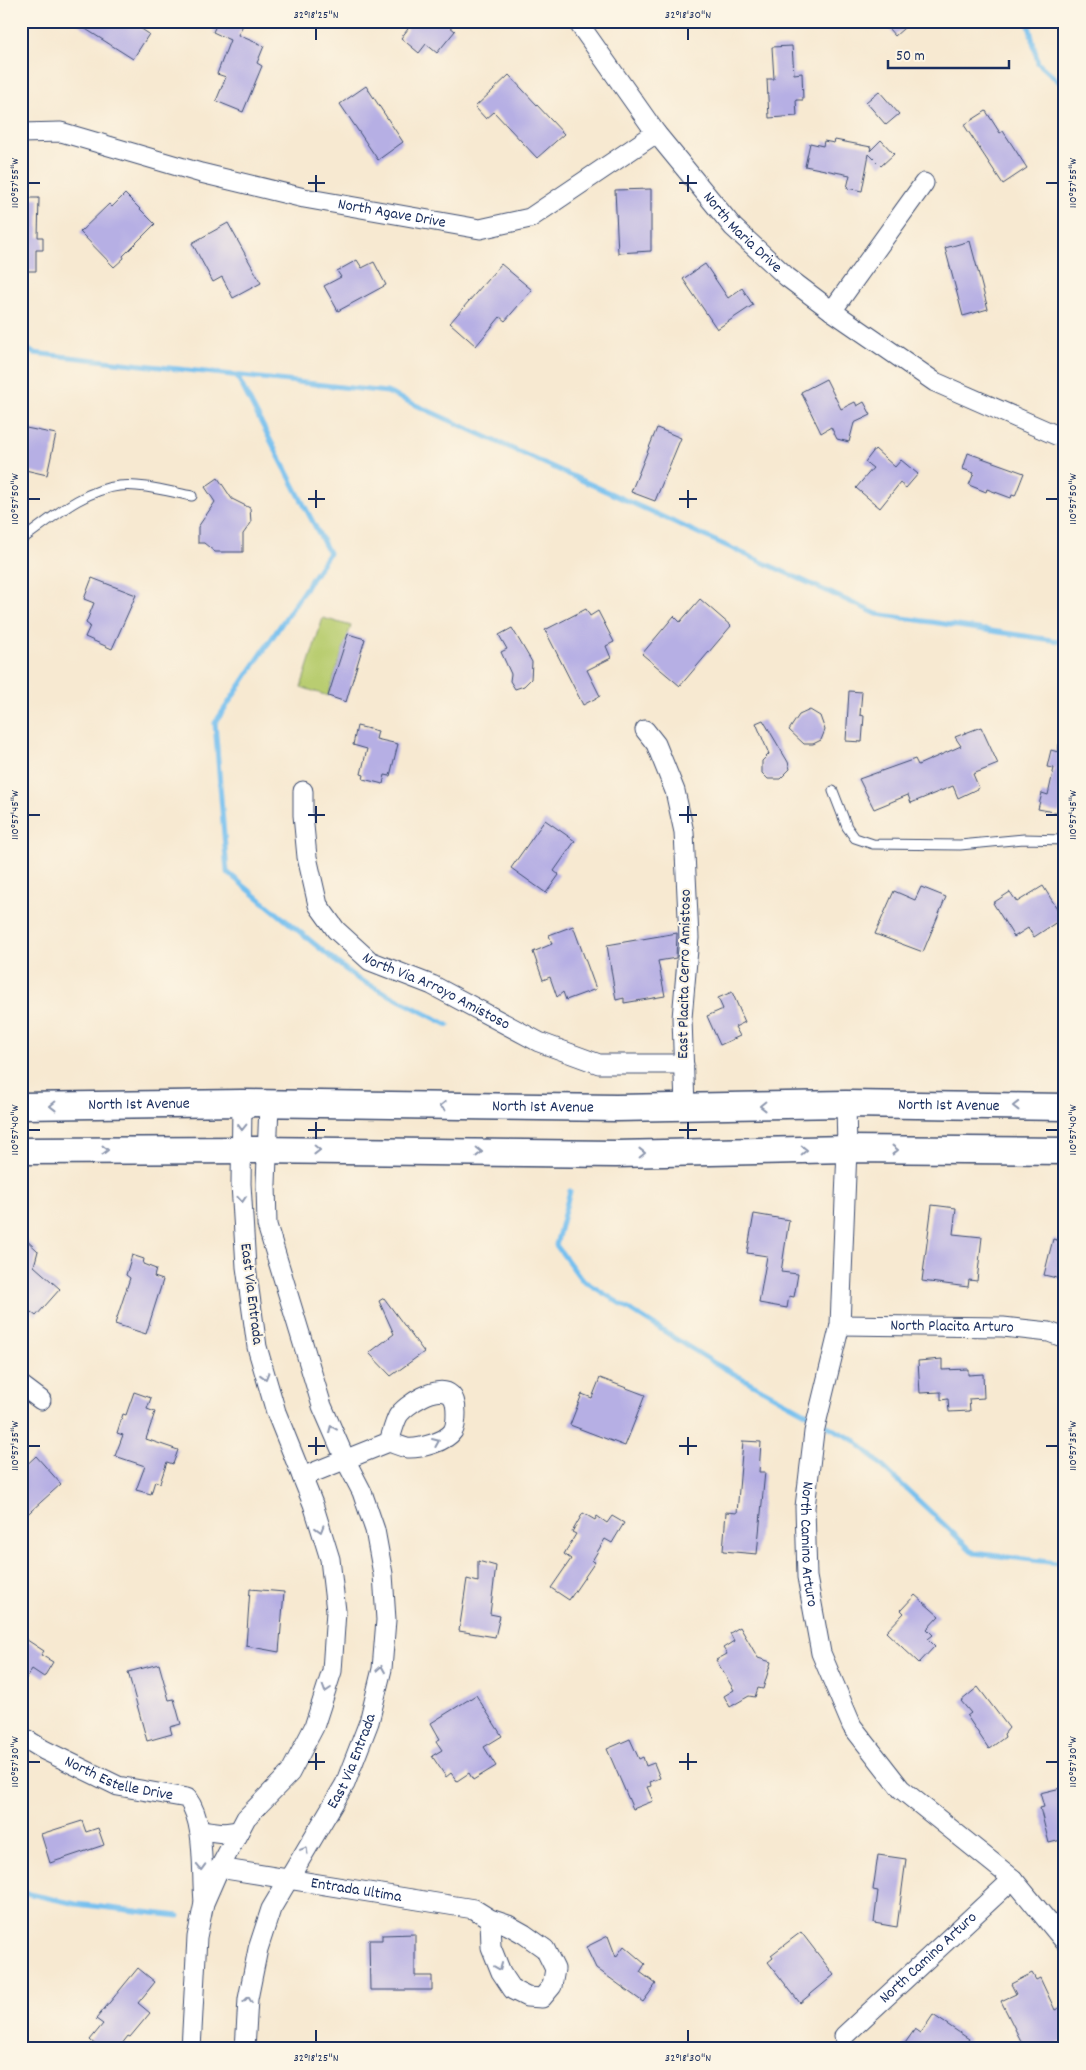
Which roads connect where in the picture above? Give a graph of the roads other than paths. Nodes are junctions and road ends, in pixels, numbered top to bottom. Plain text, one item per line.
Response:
1 (577, 21) edge
2 (21, 133) edge
3 (656, 133) junction
4 (924, 183) dead end
5 (832, 311) junction
6 (1065, 439) edge
7 (192, 496) dead end
8 (21, 540) edge
9 (646, 730) dead end
10 (833, 791) dead end
11 (303, 792) dead end
12 (1065, 840) edge
13 (684, 1064) junction
14 (242, 1103) junction
15 (269, 1104) junction
16 (846, 1104) junction
17 (21, 1106) edge
18 (685, 1107) junction
19 (1065, 1107) edge
20 (241, 1150) junction
21 (268, 1150) junction
22 (847, 1150) junction
23 (21, 1151) edge
24 (1065, 1151) edge
25 (840, 1325) junction
26 (1065, 1338) edge
27 (21, 1385) edge
28 (42, 1400) dead end
29 (389, 1442) dead end
30 (346, 1461) junction
31 (302, 1477) junction
32 (21, 1736) edge
33 (200, 1830) junction
34 (239, 1831) junction
35 (219, 1868) junction
36 (287, 1880) junction
37 (1013, 1880) junction
38 (204, 1903) junction
39 (490, 1920) dead end
40 (1065, 1942) edge
41 (844, 2036) dead end
42 (191, 2049) edge
43 (245, 2049) edge

1 - 3 street, North Maria Drive
2 - 3 street, North Agave Drive
3 - 5 street, North Maria Drive
4 - 5 street
5 - 6 street, North Maria Drive
7 - 8 lane
9 - 13 street, East Placita Cerro Amistoso
10 - 12 lane
11 - 13 street, North Via Arroyo Amistoso
13 - 18 street, East Placita Cerro Amistoso
14 - 15 main road, North 1st Avenue
14 -> 17 main road, North 1st Avenue
14 -> 20 street, East Via Entrada
18 -> 15 main road, North 1st Avenue
15 - 21 street, East Via Entrada
16 -> 18 main road, North 1st Avenue
19 -> 16 main road, North 1st Avenue
16 - 22 street, North Camino Arturo
20 - 21 main road
23 -> 20 main road
20 -> 31 street, East Via Entrada
21 -> 22 main road
30 -> 21 street, East Via Entrada
22 -> 24 main road
22 - 25 street, North Camino Arturo
25 - 26 street, North Placita Arturo
25 - 37 street, North Camino Arturo
27 - 28 street
29 - 30 street
30 - 31 street
36 -> 30 street, East Via Entrada
31 -> 34 street, East Via Entrada
32 - 33 street, North Estelle Drive
33 - 34 street
33 -> 38 street, North Estelle Drive
34 - 35 street, East Via Entrada
35 - 36 street, Entrada Ultima
35 - 38 street, East Via Entrada
36 - 39 street, Entrada Ultima
43 -> 36 street, East Via Entrada
37 - 40 street, North Camino Arturo
37 - 41 street, North Camino Arturo
38 - 42 street, East Via Entrada

